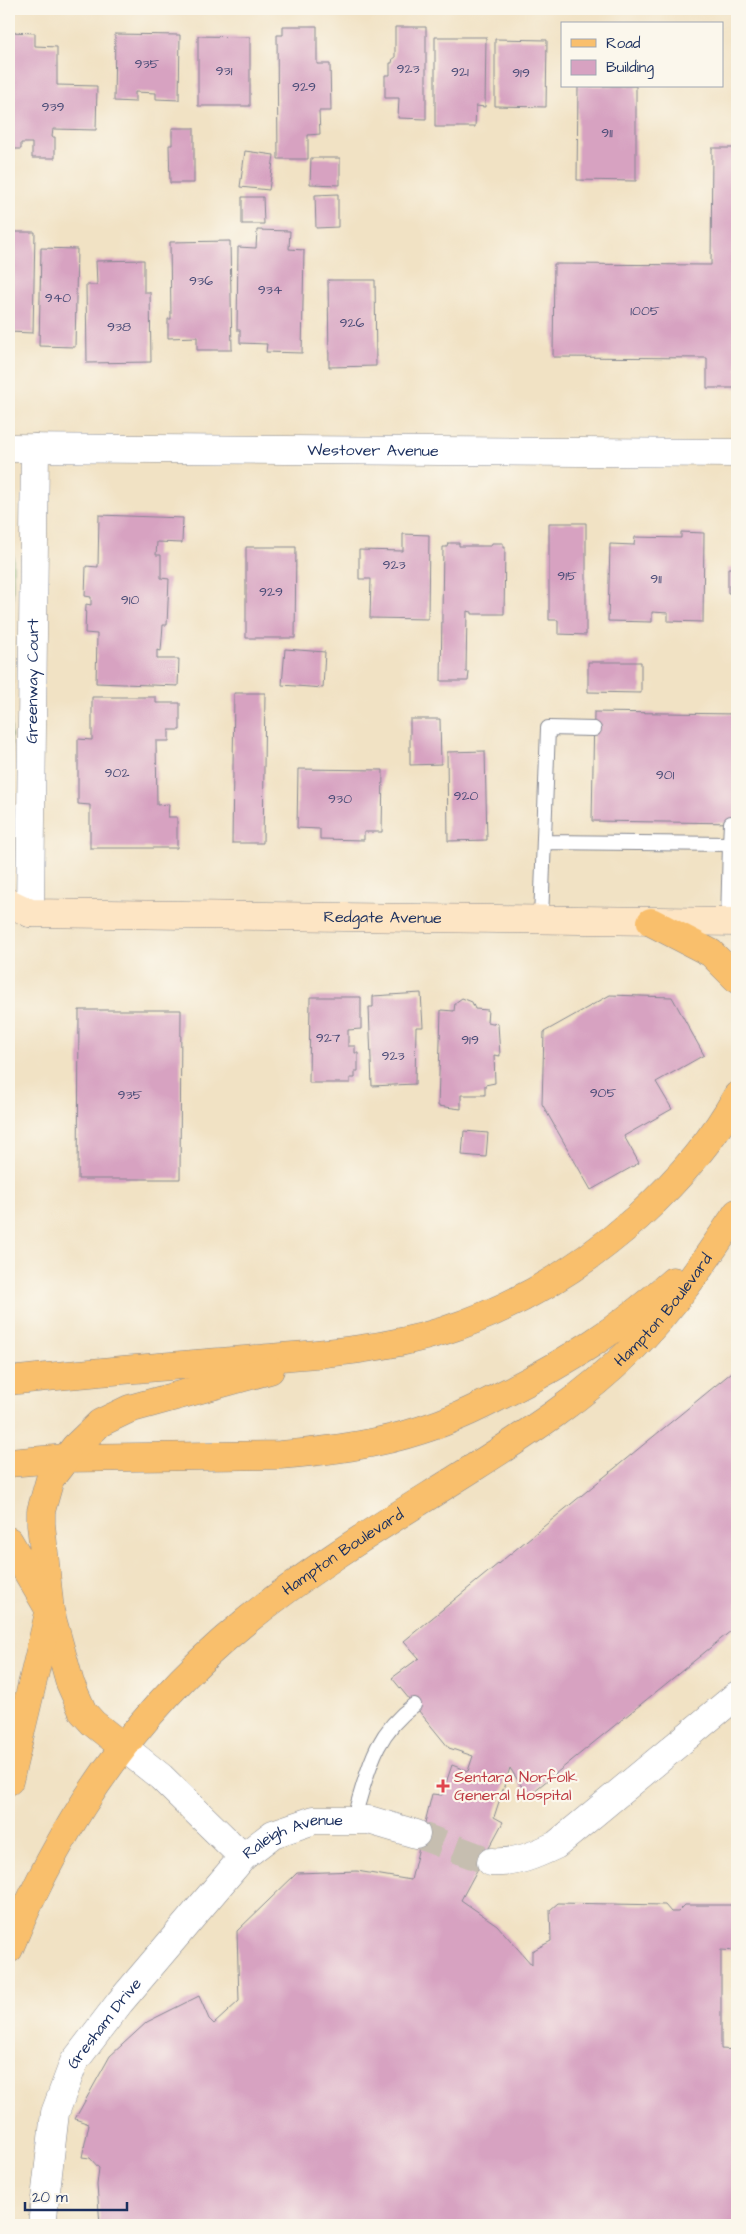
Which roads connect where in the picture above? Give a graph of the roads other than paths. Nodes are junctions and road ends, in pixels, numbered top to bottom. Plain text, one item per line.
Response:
1 (22, 448) edge
2 (737, 453) edge
3 (594, 729) dead end
4 (731, 823) dead end
5 (545, 842) junction
6 (730, 844) junction
7 (16, 913) edge
8 (541, 920) junction
9 (651, 922) junction
10 (733, 922) edge
11 (737, 979) edge
12 (737, 1096) edge
13 (737, 1212) edge
14 (720, 1237) junction
15 (339, 1351) junction
16 (9, 1381) edge
17 (66, 1458) junction
18 (9, 1462) edge
19 (9, 1541) edge
20 (50, 1611) junction
21 (737, 1695) edge
22 (414, 1705) dead end
23 (122, 1746) junction
24 (9, 1781) edge
25 (353, 1820) junction
26 (416, 1834) tunnel mouth
27 (243, 1857) junction
28 (491, 1862) tunnel mouth
29 (9, 1949) edge
30 (42, 2225) edge

1 - 2 street, Westover Avenue
1 - 7 street, Greenway Court
3 - 5 lane
4 - 6 lane
5 - 6 lane
5 - 8 lane
6 - 10 lane
7 - 8 street, Redgate Avenue
8 - 9 street, Redgate Avenue
9 - 10 street, Redgate Avenue
9 - 11 main road
12 - 15 main road
13 - 14 main road, Hampton Boulevard
14 - 17 main road
14 - 23 main road, Hampton Boulevard
15 - 16 main road
15 - 17 main road
17 - 18 main road
17 - 20 main road
19 - 20 main road
20 - 23 main road
20 - 24 main road
21 - 28 street
22 - 25 lane
23 - 27 street, Raleigh Avenue
23 - 29 main road, Hampton Boulevard
25 - 26 street, Raleigh Avenue
25 - 27 street, Raleigh Avenue
27 - 30 street, Gresham Drive

